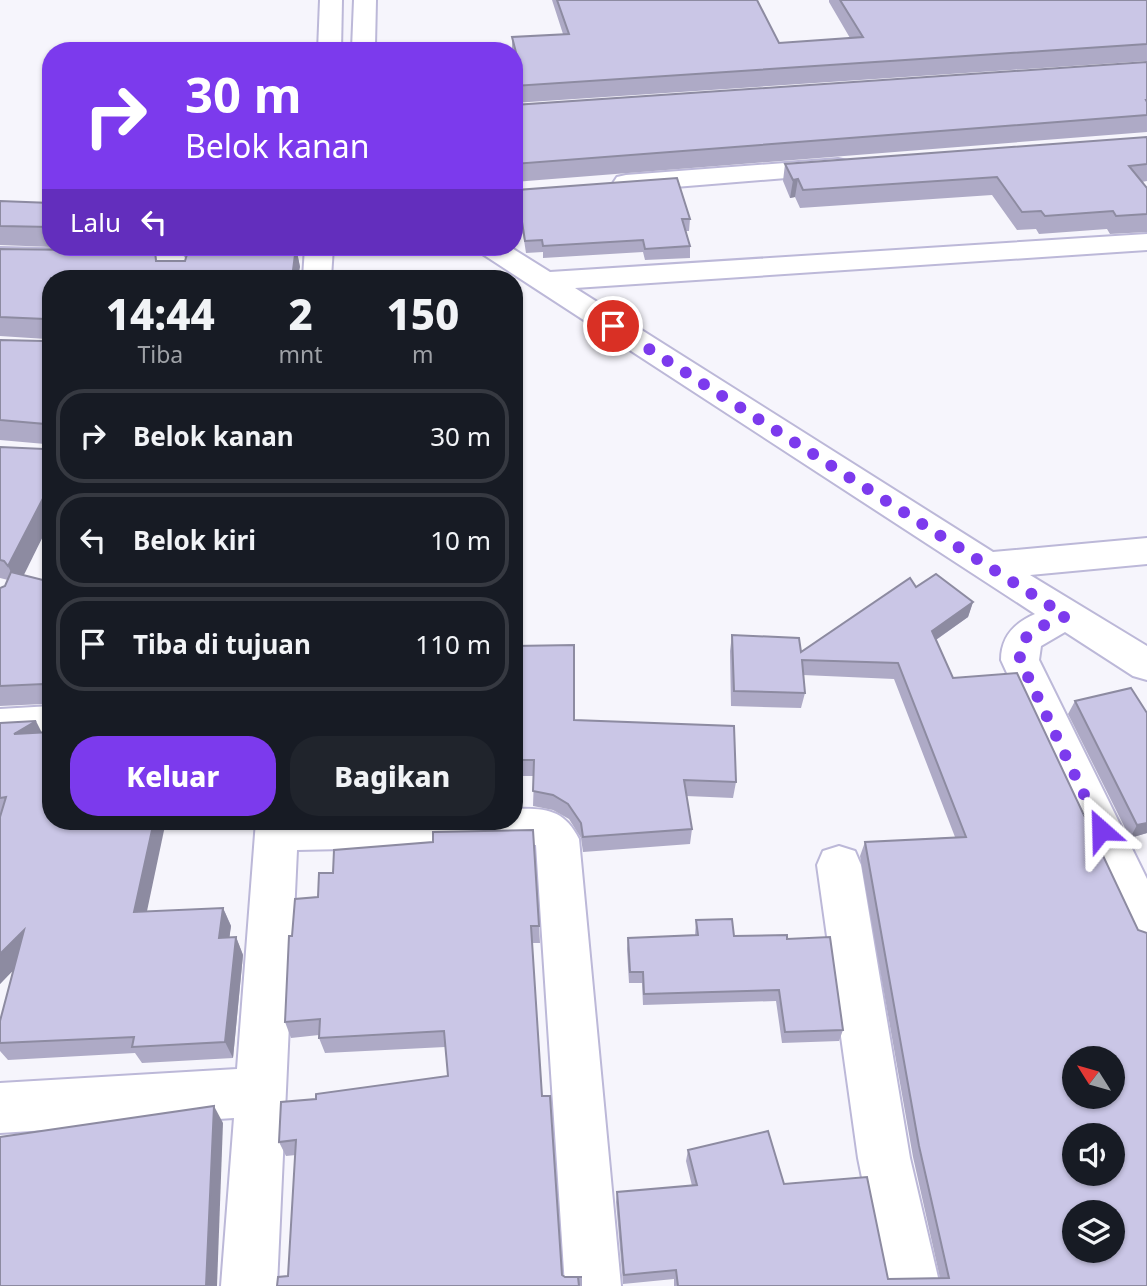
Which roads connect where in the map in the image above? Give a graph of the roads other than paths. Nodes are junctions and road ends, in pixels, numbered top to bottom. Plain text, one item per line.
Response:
1 (331, 0) edge
2 (365, 0) edge
3 (329, 42) edge
4 (363, 42) edge
5 (858, 165) edge
6 (597, 185) edge
7 (1147, 242) edge
8 (505, 256) edge
9 (0, 257) edge
10 (177, 270) edge
11 (543, 281) junction
12 (1147, 551) edge
13 (987, 566) junction
14 (1049, 624) junction
15 (1147, 666) edge
16 (42, 723) edge
17 (0, 725) edge
18 (523, 827) edge
19 (277, 830) edge
20 (839, 865) dead end
21 (1147, 928) edge
22 (260, 1092) junction
23 (0, 1108) edge
24 (249, 1286) edge
25 (593, 1286) edge
26 (912, 1286) edge

1 - 3 street
2 - 4 street
5 - 6 street
7 - 11 street
8 - 11 street
9 - 10 street
11 - 13 street
12 - 13 street
13 - 14 street
14 - 15 street
14 - 21 street
16 - 17 street
18 - 25 street
19 - 22 street
20 - 26 street
22 - 23 street
22 - 24 street

